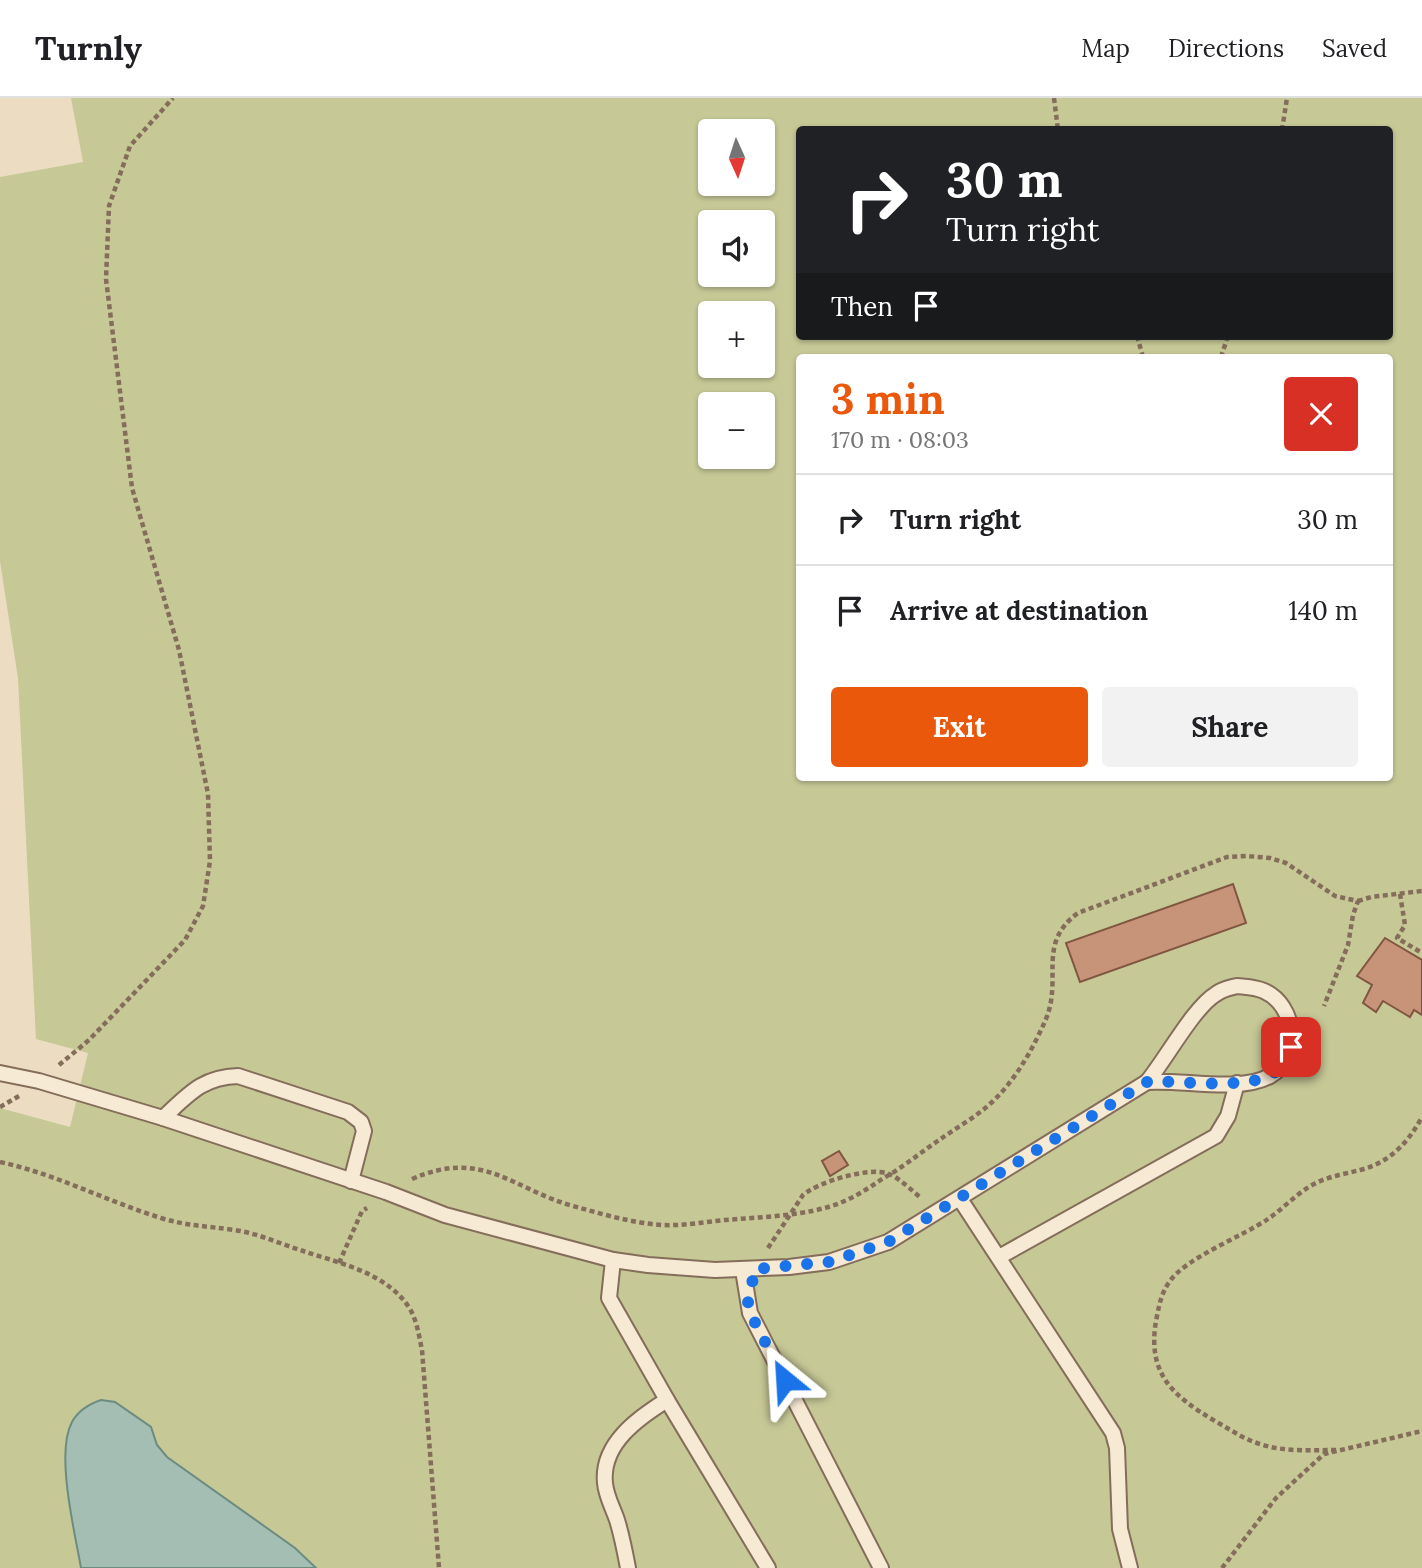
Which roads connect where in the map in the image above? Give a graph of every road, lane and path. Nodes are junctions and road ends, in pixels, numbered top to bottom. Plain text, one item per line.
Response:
1 (173, 98) edge
2 (1055, 98) edge
3 (1287, 98) edge
4 (1058, 126) edge
5 (1283, 126) edge
6 (1422, 891) edge
7 (1400, 894) junction
8 (1358, 901) junction
9 (1422, 953) edge
10 (1324, 1006) dead end
11 (0, 1073) edge
12 (39, 1081) junction
13 (1147, 1082) junction
14 (1237, 1083) junction
15 (0, 1107) edge
16 (1422, 1117) edge
17 (163, 1118) junction
18 (0, 1161) edge
19 (890, 1174) junction
20 (351, 1181) junction
21 (386, 1192) junction
22 (960, 1199) junction
23 (939, 1212) junction
24 (790, 1213) junction
25 (999, 1257) junction
26 (613, 1259) junction
27 (339, 1263) junction
28 (749, 1270) junction
29 (667, 1400) junction
30 (1422, 1431) edge
31 (1336, 1450) junction
32 (439, 1568) edge
33 (628, 1568) edge
34 (768, 1568) edge
35 (881, 1568) edge
36 (1129, 1568) edge
37 (1222, 1568) edge

1 - 12 path
2 - 4 path
3 - 5 path
6 - 7 path
7 - 8 path
7 - 9 path
8 - 10 path
8 - 19 path
11 - 12 lane
12 - 15 path
12 - 17 lane
13 - 14 lane
13 - 14 lane
13 - 22 lane
14 - 25 lane
16 - 31 path
17 - 20 lane
17 - 20 lane
18 - 27 path
19 - 23 path
19 - 24 path
19 - 24 path
20 - 21 lane
21 - 24 path
21 - 26 lane
21 - 27 path
22 - 23 lane
22 - 25 lane
23 - 28 lane
24 - 28 path
25 - 36 lane
26 - 28 lane
26 - 29 lane
27 - 32 path
28 - 35 lane
29 - 33 lane
29 - 34 lane
30 - 31 path
31 - 37 path

